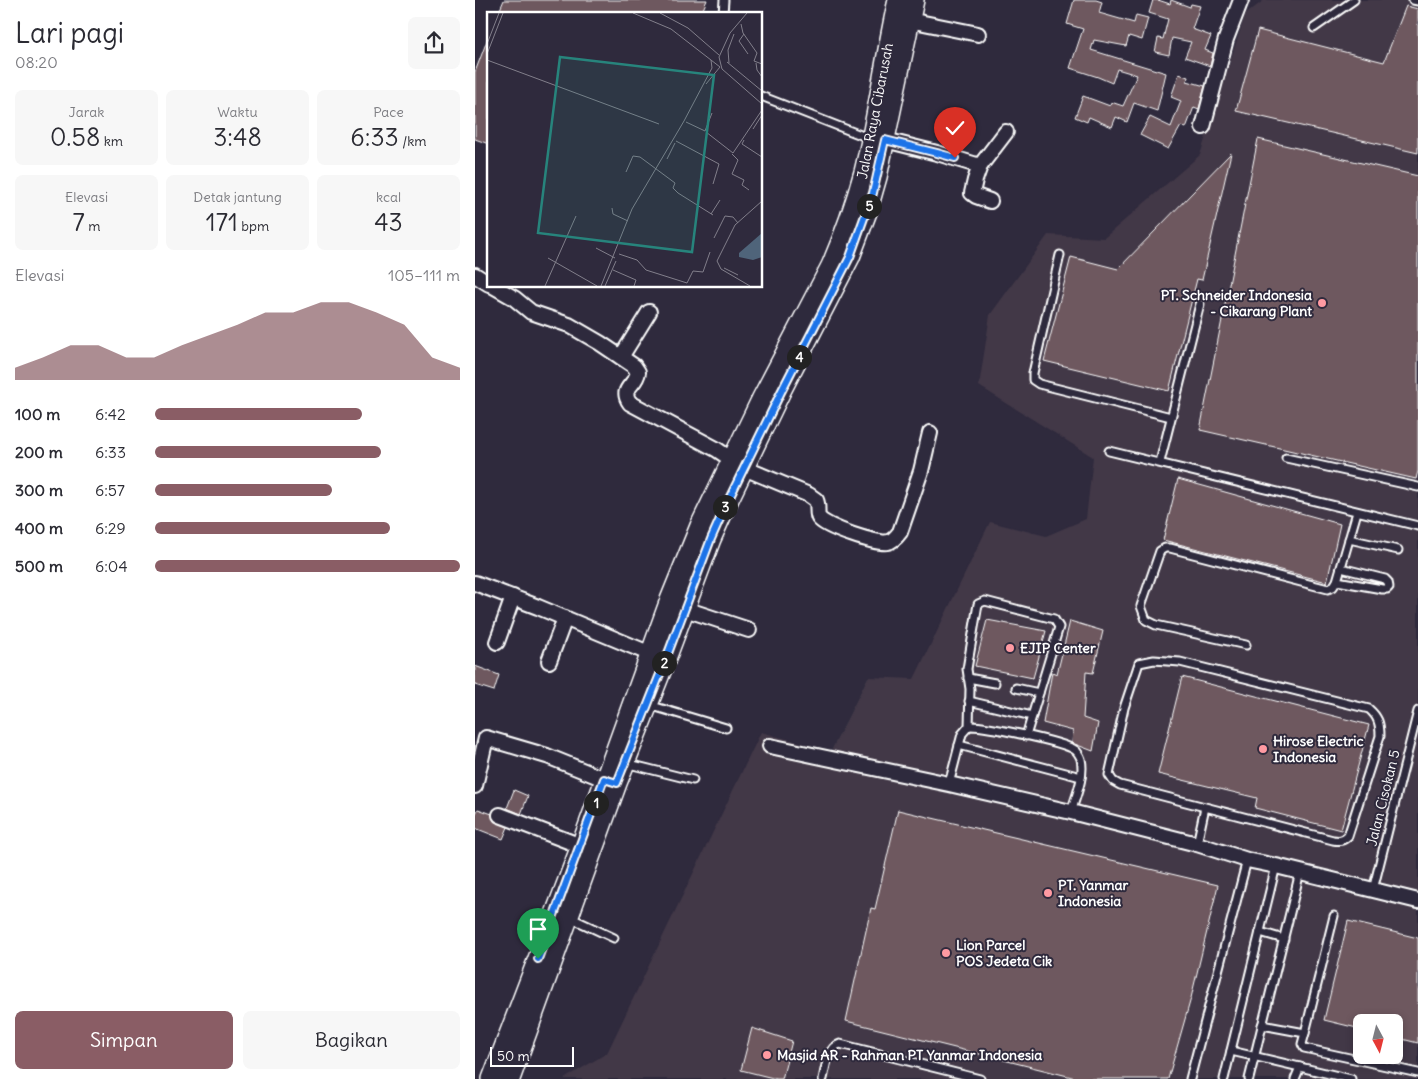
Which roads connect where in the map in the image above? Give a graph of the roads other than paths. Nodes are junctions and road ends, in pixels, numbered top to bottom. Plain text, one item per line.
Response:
1 (898, 0) edge
2 (913, 0) edge
3 (1241, 0) edge
4 (1353, 0) edge
5 (1413, 0) edge
6 (1418, 1) edge
7 (909, 20) junction
8 (1314, 28) dead end
9 (978, 34) dead end
10 (763, 97) edge
11 (1203, 127) dead end
12 (1006, 132) dead end
13 (878, 139) junction
14 (980, 166) junction
15 (990, 201) dead end
16 (1061, 255) dead end
17 (475, 275) edge
18 (487, 283) edge
19 (496, 288) edge
20 (1200, 304) dead end
21 (649, 312) dead end
22 (621, 357) junction
23 (1171, 417) junction
24 (930, 433) dead end
25 (1109, 451) dead end
26 (1286, 458) dead end
27 (1160, 462) junction
28 (737, 463) junction
29 (1418, 486) edge
30 (1357, 512) junction
31 (1418, 526) edge
32 (1349, 539) junction
33 (1398, 550) dead end
34 (1341, 568) junction
35 (1337, 581) junction
36 (475, 583) edge
37 (513, 597) junction
38 (685, 609) junction
39 (565, 618) junction
40 (749, 630) dead end
41 (497, 642) dead end
42 (1246, 646) dead end
43 (651, 654) junction
44 (549, 661) dead end
45 (968, 678) junction
46 (995, 683) dead end
47 (1016, 688) dead end
48 (1039, 693) junction
49 (969, 701) junction
50 (648, 704) junction
51 (1418, 711) edge
52 (1032, 716) junction
53 (969, 726) junction
54 (726, 728) dead end
55 (1026, 736) junction
56 (959, 745) junction
57 (770, 746) dead end
58 (625, 763) junction
59 (1081, 776) junction
60 (693, 780) dead end
61 (611, 781) junction
62 (949, 784) junction
63 (475, 786) edge
64 (1205, 807) junction
65 (1071, 812) junction
66 (500, 815) dead end
67 (1197, 844) junction
68 (581, 846) junction
69 (1247, 860) junction
70 (1276, 866) junction
71 (1299, 872) junction
72 (1373, 891) junction
73 (1418, 902) edge
74 (1334, 916) dead end
75 (569, 917) junction
76 (1260, 932) junction
77 (614, 938) dead end
78 (1284, 939) junction
79 (1262, 1025) junction
80 (1305, 1033) junction
81 (1231, 1051) junction
82 (1255, 1056) junction
83 (1300, 1067) junction
84 (1418, 1073) edge
85 (492, 1079) edge
86 (510, 1079) edge
87 (823, 1079) edge
88 (980, 1079) edge
89 (1190, 1079) edge
90 (1224, 1079) edge
91 (1249, 1079) edge
92 (1295, 1079) edge
93 (1351, 1079) edge

1 - 13 street, Jalan Raya Cibarusah
2 - 7 street, Jalan Raya Cibarusah
3 - 11 street
4 - 8 lane
5 - 6 lane
7 - 9 street
7 - 13 street, Jalan Raya Cibarusah
10 - 13 lane
12 - 14 street
13 - 14 street
13 - 28 street, Jalan Raya Cibarusah
14 - 15 street
16 - 23 lane
17 - 18 street
19 - 22 street
20 - 23 lane
21 - 22 street
22 - 28 street
23 - 27 lane
24 - 28 street
25 - 27 lane
26 - 29 lane
27 - 30 lane
28 - 38 street, Jalan Raya Cibarusah
28 - 43 street, Jalan Raya Cibarusah
30 - 31 lane
30 - 32 lane
32 - 33 lane
32 - 34 lane
34 - 35 lane
34 - 35 lane
35 - 42 lane
36 - 37 street
37 - 39 street
37 - 41 street
38 - 40 street
38 - 50 street, Jalan Raya Cibarusah
39 - 43 street
39 - 44 street
43 - 61 street, Jalan Raya Cibarusah
45 - 46 lane
45 - 48 lane
45 - 49 lane
47 - 48 lane
48 - 52 lane
49 - 52 lane
49 - 53 lane
50 - 54 lane
50 - 58 street, Jalan Raya Cibarusah
51 - 72 lane, Jalan Cisokan 5
52 - 55 lane
53 - 55 lane
53 - 56 lane
55 - 59 lane
56 - 59 lane
56 - 62 lane
57 - 62 street
58 - 60 lane
58 - 61 street, Jalan Raya Cibarusah
59 - 65 lane
61 - 63 street
61 - 68 street, Jalan Raya Cibarusah
61 - 75 street, Jalan Raya Cibarusah
62 - 65 street
64 - 64 lane
64 - 67 lane
65 - 67 street
66 - 68 street
67 - 69 street
68 - 85 street, Jalan Raya Cibarusah
69 - 70 street
69 - 89 lane
70 - 71 street
70 - 76 lane
71 - 72 street
71 - 78 lane
72 - 73 street
74 - 80 lane
75 - 77 lane
75 - 86 street, Jalan Raya Cibarusah
76 - 78 lane
76 - 81 lane
78 - 79 lane
79 - 80 lane
79 - 82 lane
80 - 84 lane
81 - 82 lane
81 - 90 lane
82 - 83 lane
82 - 91 lane
83 - 92 lane
83 - 93 lane
87 - 88 lane

